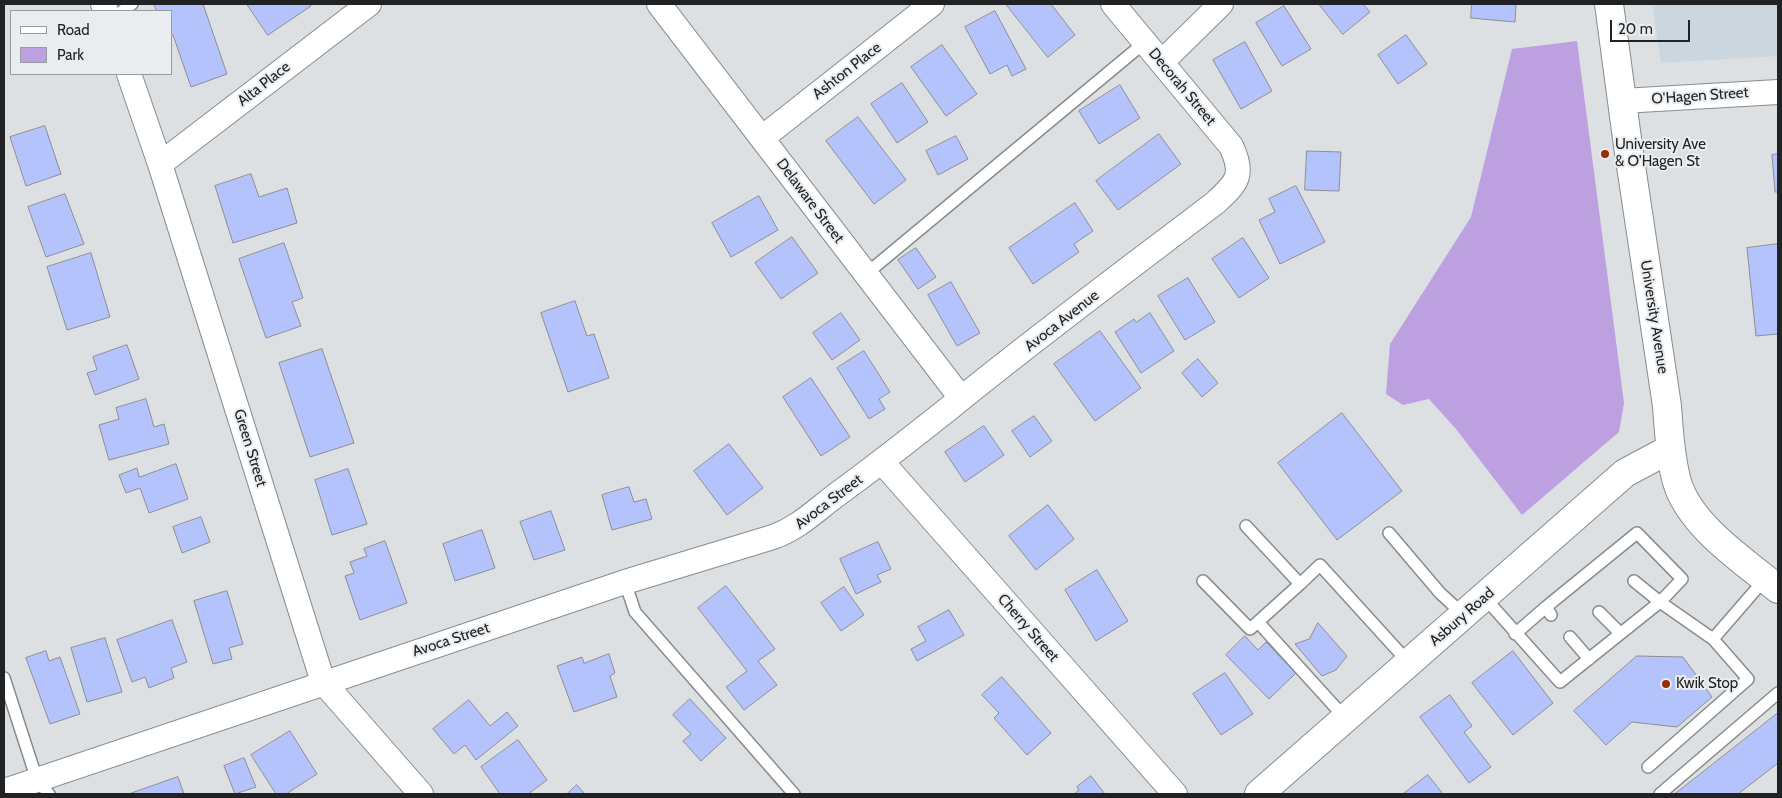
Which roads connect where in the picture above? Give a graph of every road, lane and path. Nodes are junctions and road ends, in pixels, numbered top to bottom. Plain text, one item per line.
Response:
1 (368, 4) edge
2 (932, 4) edge
3 (1113, 4) edge
4 (1221, 4) edge
5 (1609, 4) edge
6 (666, 7) edge
7 (1144, 43) junction
8 (1162, 62) junction
9 (129, 75) edge
10 (1778, 92) edge
11 (1622, 101) junction
12 (762, 138) junction
13 (160, 164) junction
14 (1238, 176) joint
15 (866, 274) junction
16 (961, 398) junction
17 (1670, 449) junction
18 (882, 462) junction
19 (1246, 526) dead end
20 (1389, 533) dead end
21 (1203, 581) dead end
22 (625, 582) junction
23 (1634, 582) dead end
24 (1300, 584) junction
25 (1772, 584) edge
26 (1484, 597) junction
27 (1660, 602) junction
28 (1599, 612) dead end
29 (1464, 615) junction
30 (1258, 622) junction
31 (1515, 634) junction
32 (1620, 634) junction
33 (1570, 637) dead end
34 (1713, 639) junction
35 (1589, 659) junction
36 (1408, 663) junction
37 (4, 678) edge
38 (323, 682) junction
39 (1778, 693) edge
40 (1346, 719) junction
41 (1648, 766) dead end
42 (43, 787) edge
43 (4, 791) edge
44 (421, 794) edge
45 (794, 794) edge
46 (1174, 794) edge
47 (1259, 794) edge
48 (1660, 794) edge

1 - 13 street, Alta Place
2 - 12 street, Ashton Place
3 - 7 street, Decorah Street
4 - 8 street
5 - 11 main road, University Avenue
6 - 12 street, Delaware Street
7 - 8 street, Decorah Street
7 - 15 lane
8 - 14 street, Decorah Street
9 - 13 street, Green Street
10 - 11 street, O'Hagen Street
11 - 17 main road, University Avenue
12 - 15 street, Delaware Street
13 - 38 street, Green Street
14 - 16 street, Avoca Avenue
15 - 16 street, Delaware Street
16 - 18 street, Avoca Avenue
17 - 25 main road, University Avenue
17 - 26 main road, Asbury Road
18 - 22 street, Avoca Street
18 - 46 street, Cherry Street
19 - 24 lane
20 - 29 lane
21 - 30 lane
22 - 38 street, Avoca Street
22 - 45 lane
23 - 27 lane
24 - 30 lane
24 - 36 lane
25 - 34 lane
26 - 29 main road, Asbury Road
26 - 31 lane
27 - 31 lane
27 - 32 lane
27 - 34 lane
28 - 32 lane
29 - 36 main road, Asbury Road
30 - 40 lane
31 - 35 lane
32 - 35 lane
33 - 35 lane
34 - 41 lane
36 - 40 main road, Asbury Road
37 - 42 lane
38 - 42 street, Avoca Street
38 - 44 street, Green Street
39 - 48 lane
40 - 47 main road, Asbury Road
42 - 43 street, Avoca Street

